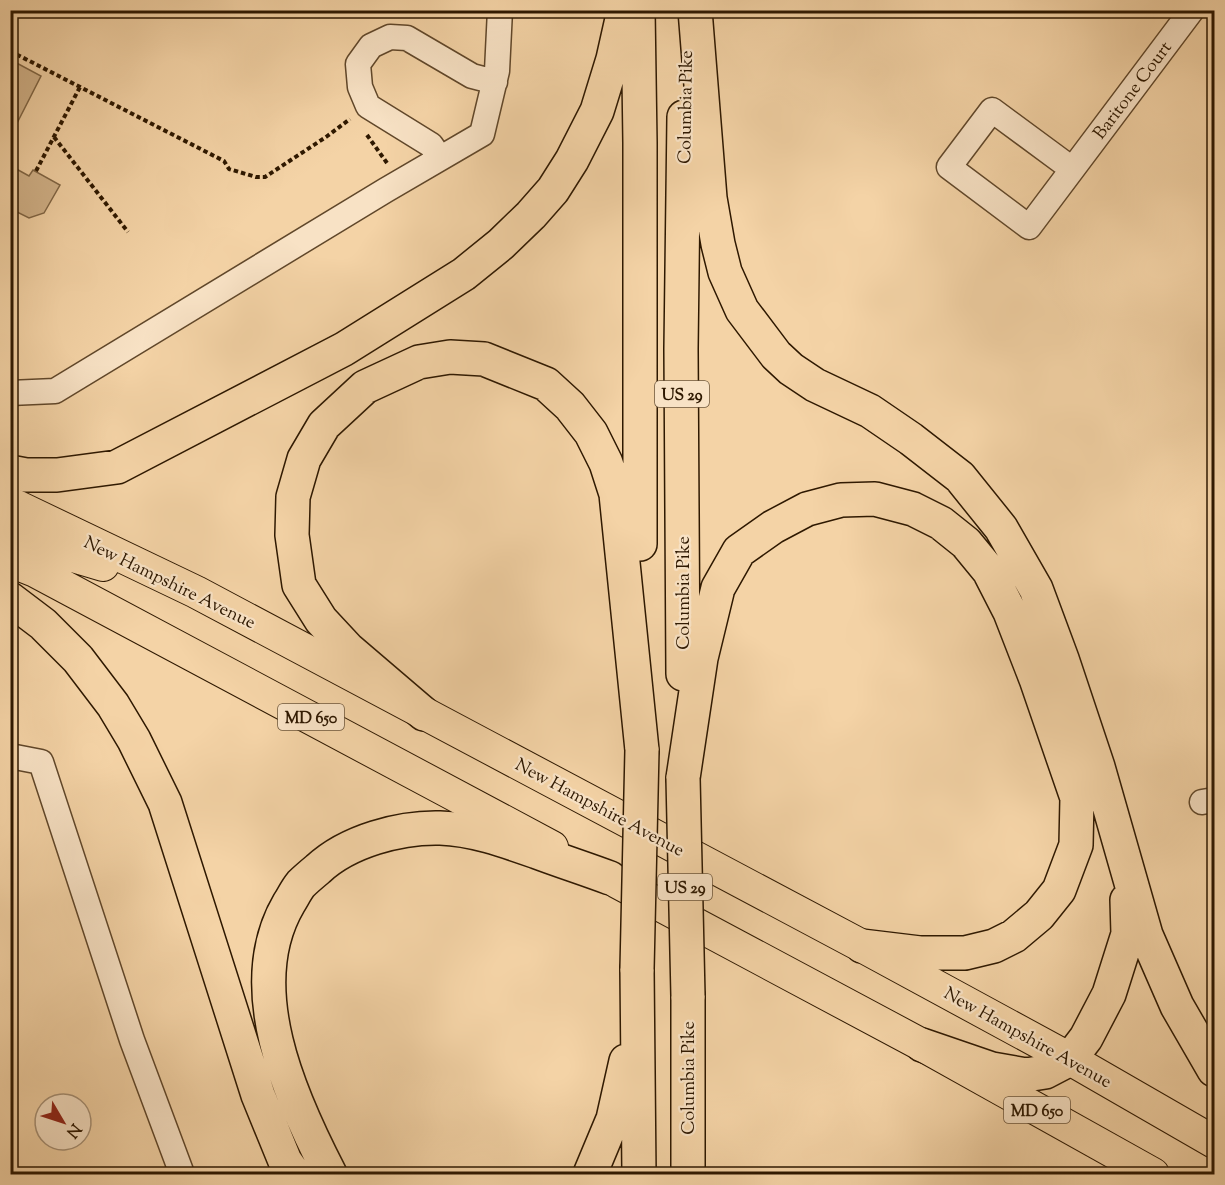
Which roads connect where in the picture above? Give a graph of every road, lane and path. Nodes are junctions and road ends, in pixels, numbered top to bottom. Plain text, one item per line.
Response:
1 (500, 10) edge
2 (624, 10) edge
3 (638, 10) edge
4 (686, 10) edge
5 (695, 10) edge
6 (1192, 10) edge
7 (10, 51) edge
8 (495, 82) junction
9 (80, 87) junction
10 (354, 116) dead end
11 (54, 137) junction
12 (440, 158) junction
13 (1072, 169) junction
14 (36, 171) dead end
15 (128, 232) dead end
16 (10, 393) edge
17 (10, 472) edge
18 (10, 503) edge
19 (10, 534) edge
20 (10, 561) edge
21 (196, 592) junction
22 (10, 600) edge
23 (424, 714) junction
24 (642, 750) junction
25 (10, 756) edge
26 (683, 778) junction
27 (1126, 868) junction
28 (610, 878) junction
29 (862, 946) junction
30 (638, 1010) junction
31 (922, 1045) junction
32 (1070, 1059) junction
33 (1215, 1070) edge
34 (1215, 1142) edge
35 (183, 1174) edge
36 (294, 1174) edge
37 (330, 1174) edge
38 (590, 1174) edge
39 (639, 1174) edge
40 (688, 1174) edge
41 (1153, 1174) edge

1 - 8 street
2 - 17 highway
3 - 24 highway, US 29
4 - 26 highway, Columbia Pike / US 29
5 - 27 highway
6 - 13 street, Baritone Court
7 - 9 path
8 - 12 street
8 - 12 street
9 - 10 path
9 - 11 path
11 - 14 path
11 - 15 path
12 - 16 street
13 - 13 street, Baritone Court
18 - 21 main road, New Hampshire Avenue
19 - 21 main road
20 - 28 main road, MD 650
21 - 23 main road, New Hampshire Avenue
22 - 36 highway
23 - 24 highway
23 - 29 main road, New Hampshire Avenue
24 - 30 highway, US 29, bridge
25 - 35 street
26 - 29 highway
26 - 40 highway, Columbia Pike / US 29, bridge
27 - 32 highway
27 - 33 highway
28 - 31 main road, MD 650
28 - 37 highway
29 - 32 main road, New Hampshire Avenue
30 - 38 highway
30 - 39 highway, US 29
31 - 32 highway
31 - 41 main road, MD 650
32 - 34 main road, New Hampshire Avenue

